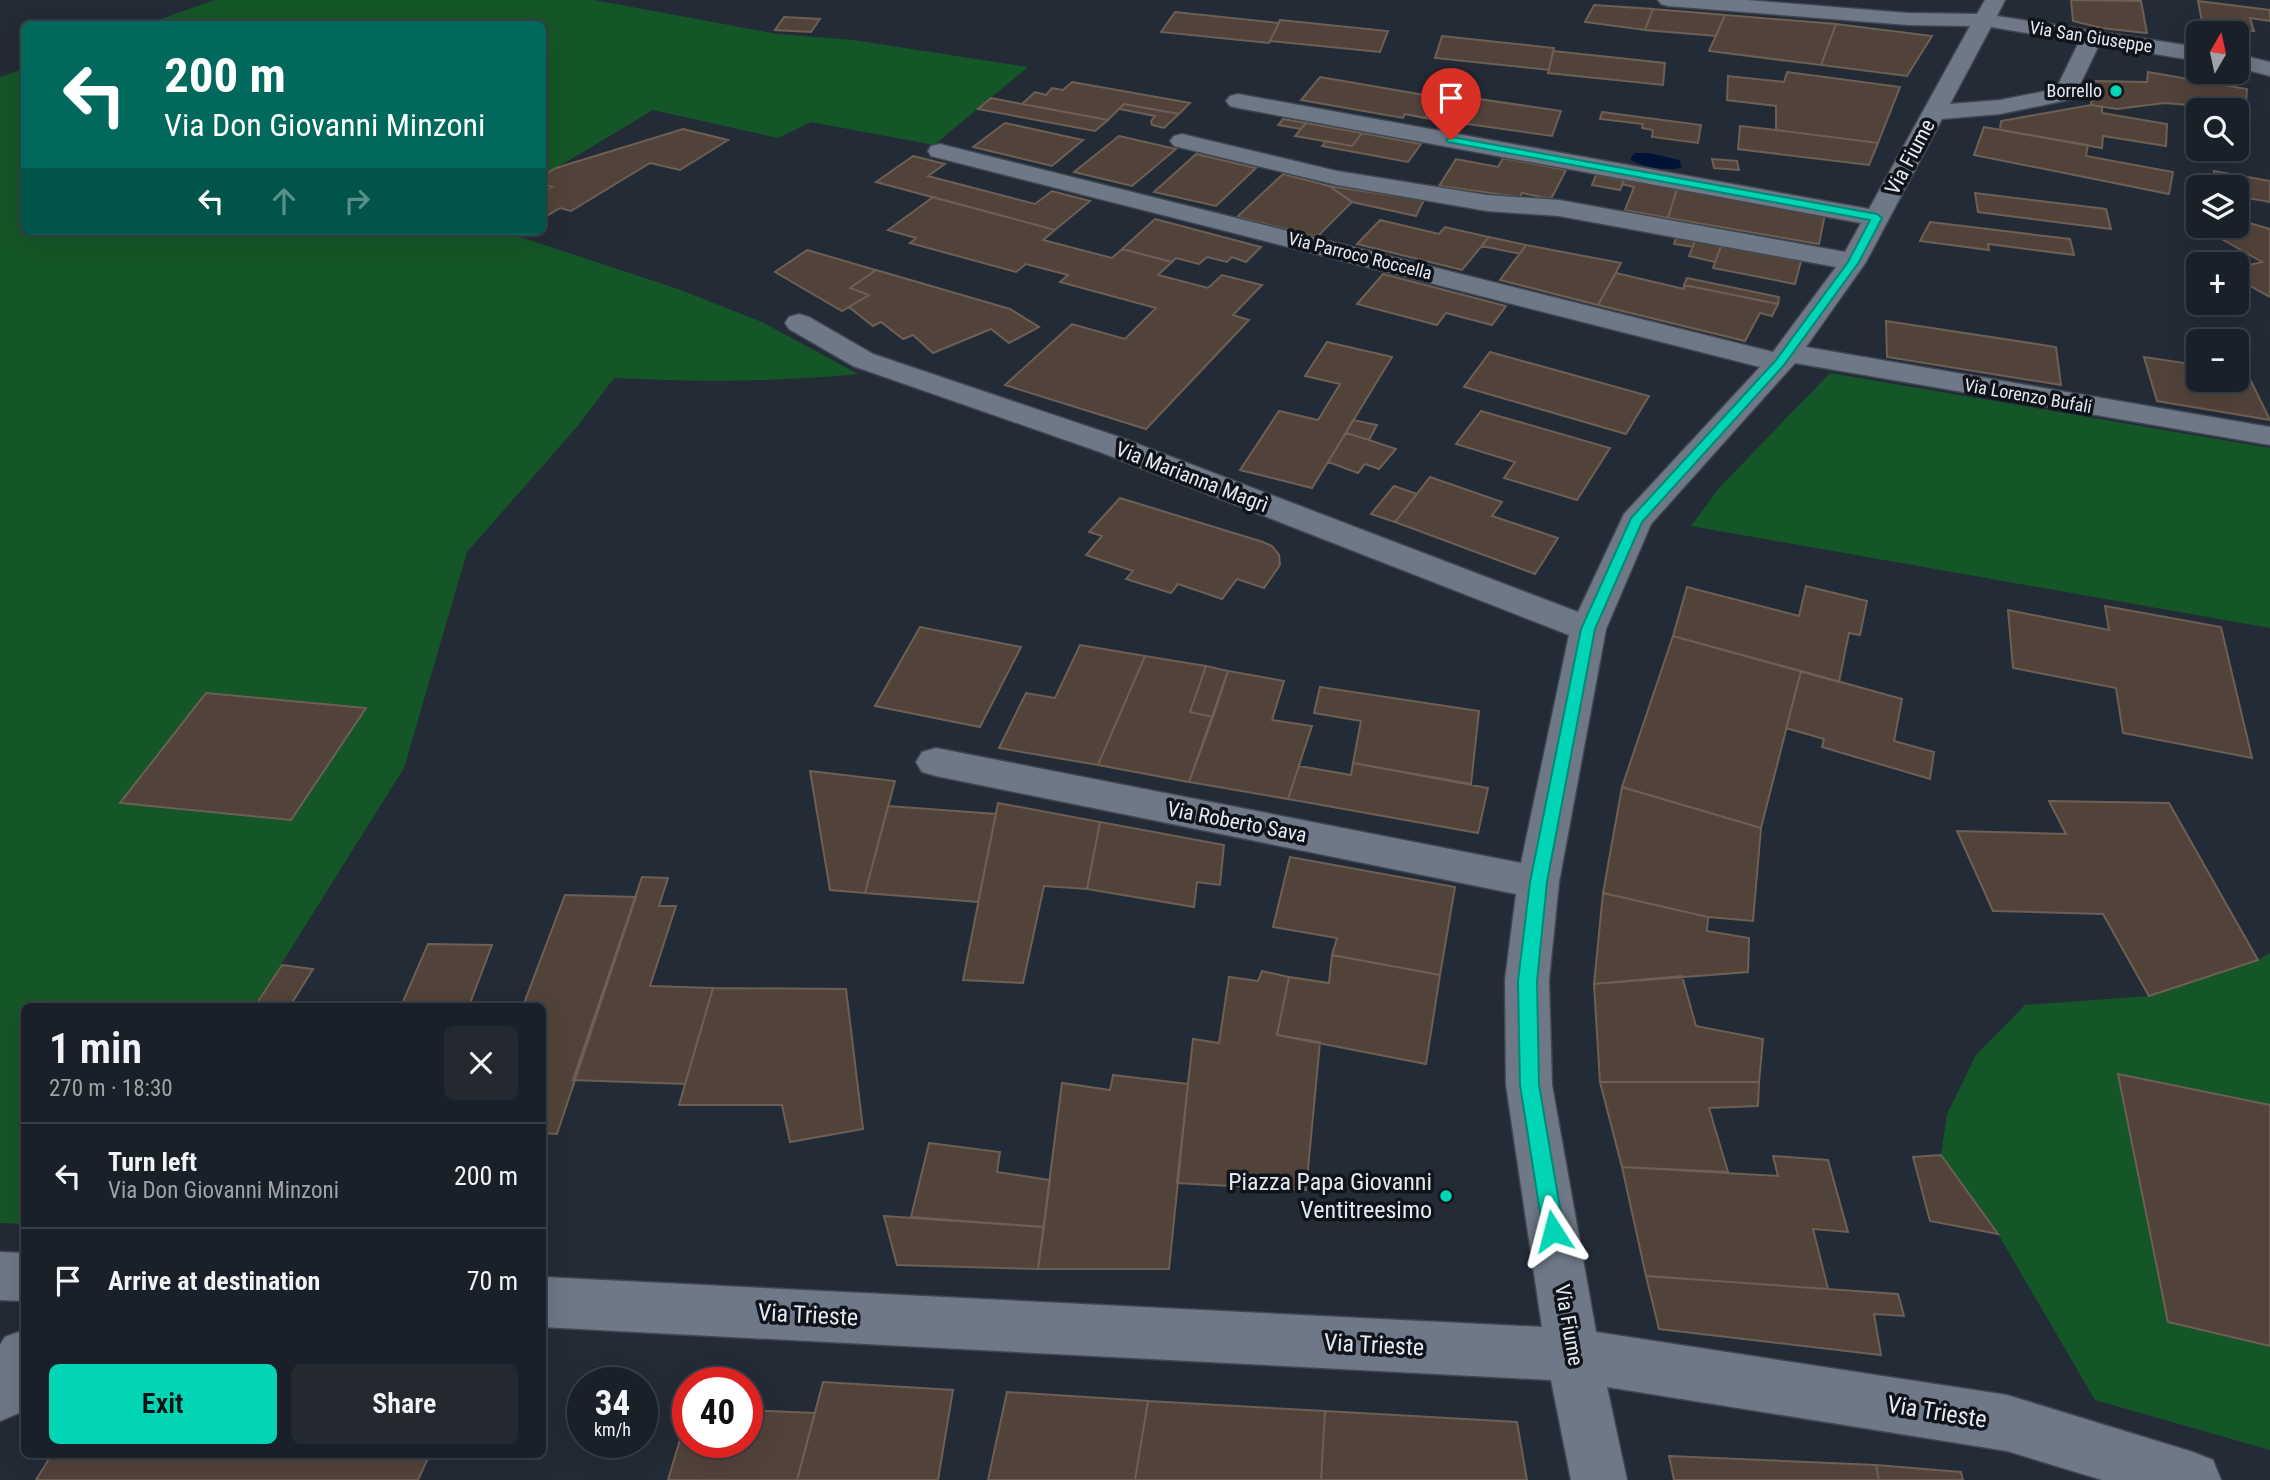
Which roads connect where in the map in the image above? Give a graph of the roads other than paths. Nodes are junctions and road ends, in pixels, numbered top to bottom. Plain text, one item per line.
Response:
1 (1668, 0) edge
2 (1989, 10) edge
3 (2092, 37) junction
4 (2186, 52) edge
5 (2249, 64) edge
6 (2270, 69) edge
7 (1238, 101) dead end
8 (1934, 112) junction
9 (1182, 141) dead end
10 (940, 150) dead end
11 (1877, 218) junction
12 (1853, 262) junction
13 (799, 323) dead end
14 (1784, 358) junction
15 (2270, 436) edge
16 (1588, 629) junction
17 (936, 762) dead end
18 (1538, 882) junction
19 (0, 1276) edge
20 (21, 1277) edge
21 (546, 1302) edge
22 (1573, 1355) junction
23 (21, 1361) edge
24 (0, 1394) edge
25 (1599, 1480) edge
26 (2193, 1480) edge

1 - 2 street, Via San Giuseppe
2 - 3 street, Via San Giuseppe
2 - 8 street, Via Fiume
3 - 4 street, Via San Giuseppe
3 - 8 street
5 - 6 street
7 - 11 street
8 - 11 street, Via Fiume
9 - 12 street
10 - 14 street, Via Parroco Roccella
11 - 12 street, Via Fiume
12 - 14 street, Via Fiume
13 - 16 street, Via Marianna Magrì
14 - 15 street, Via Lorenzo Bufali
14 - 16 street, Via Fiume
16 - 18 street, Via Fiume
17 - 18 street, Via Roberto Sava
18 - 22 street, Via Fiume
19 - 20 street
21 - 22 street, Via Trieste
22 - 25 street, Via Fiume
22 - 26 street, Via Trieste
23 - 24 street

